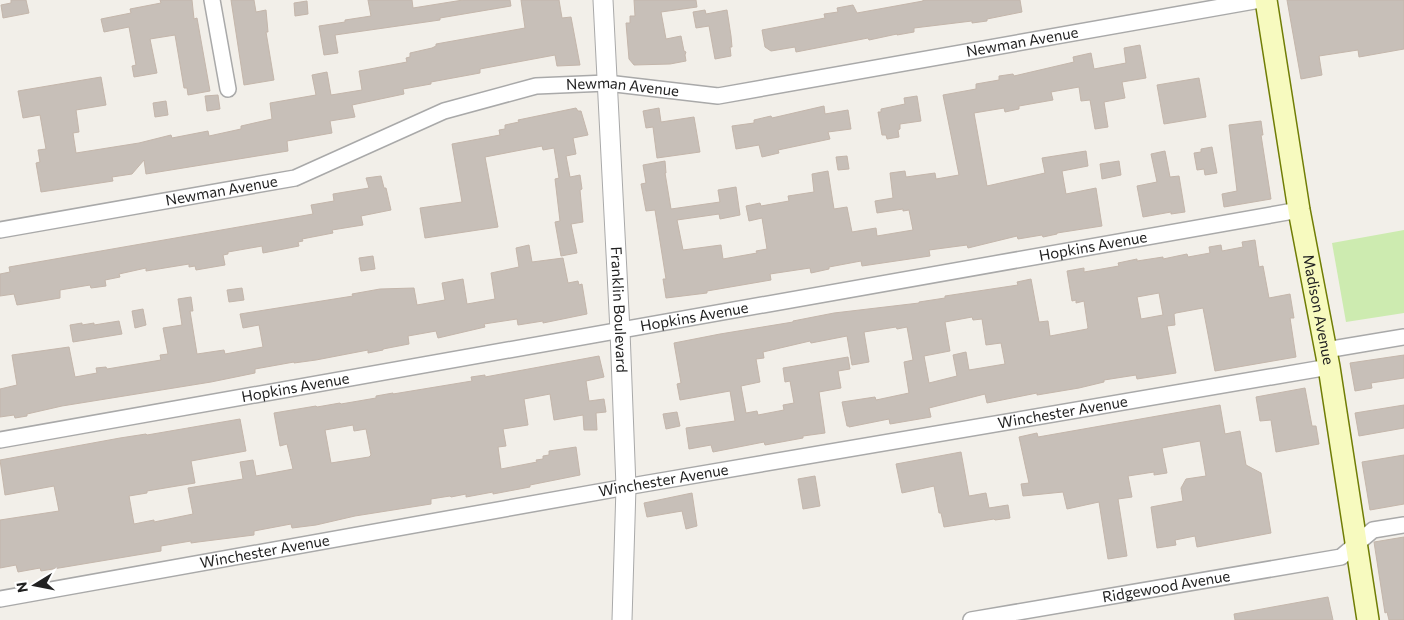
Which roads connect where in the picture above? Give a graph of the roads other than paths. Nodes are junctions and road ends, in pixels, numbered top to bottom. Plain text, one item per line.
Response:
1 (212, 0) edge
2 (603, 0) edge
3 (1260, 0) edge
4 (1266, 0) edge
5 (607, 82) junction
6 (228, 89) dead end
7 (1299, 210) junction
8 (0, 230) edge
9 (620, 331) junction
10 (1404, 337) edge
11 (1327, 358) junction
12 (0, 440) edge
13 (626, 487) junction
14 (1404, 525) edge
15 (1356, 545) junction
16 (0, 600) edge
17 (622, 620) edge
18 (971, 620) edge
19 (1368, 620) edge

1 - 6 street
2 - 5 street, Franklin Boulevard
3 - 5 street, Newman Avenue
4 - 7 main road, Madison Avenue
5 - 8 street, Newman Avenue
5 - 9 street, Franklin Boulevard
7 - 9 street, Hopkins Avenue
7 - 11 main road, Madison Avenue
9 - 12 street, Hopkins Avenue
9 - 13 street, Franklin Boulevard
10 - 11 street, Winchester Avenue
11 - 13 street, Winchester Avenue
11 - 15 main road, Madison Avenue
13 - 16 street, Winchester Avenue
13 - 17 street, Franklin Boulevard
14 - 15 street, Ridgewood Avenue
15 - 18 street, Ridgewood Avenue
15 - 19 main road, Madison Avenue

